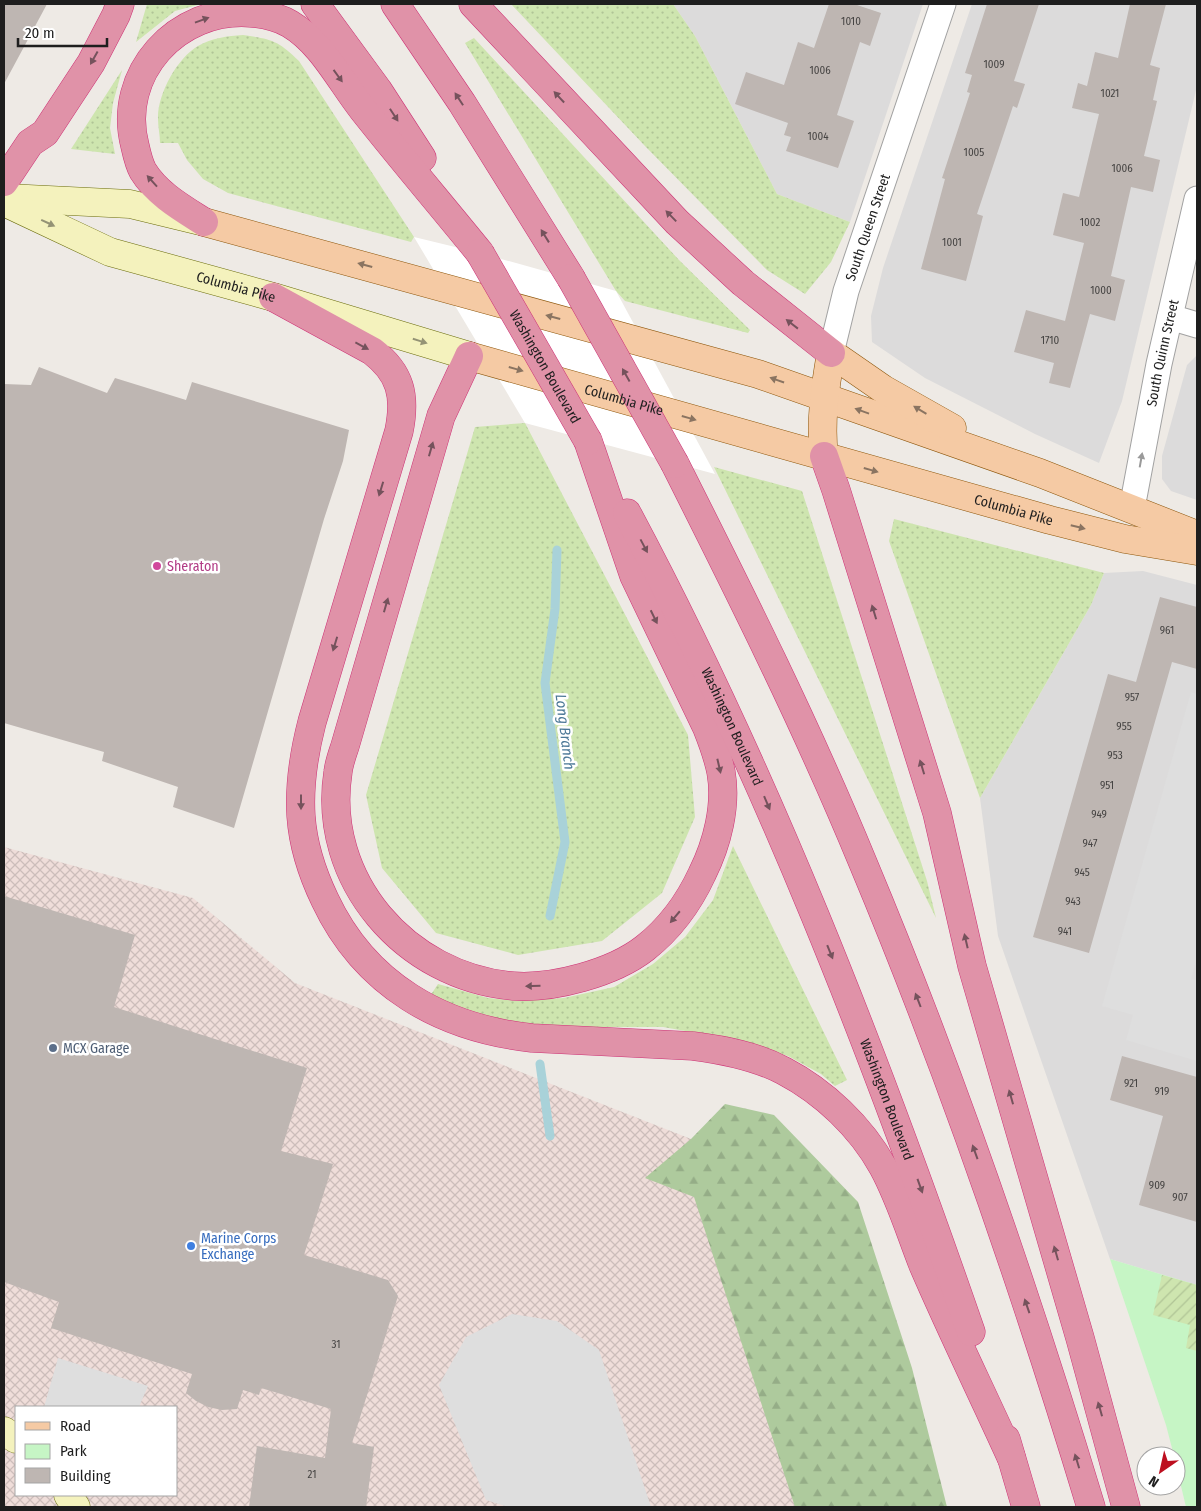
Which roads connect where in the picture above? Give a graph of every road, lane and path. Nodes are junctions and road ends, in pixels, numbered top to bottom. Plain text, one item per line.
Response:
1 (120, 4) edge
2 (316, 4) edge
3 (395, 4) edge
4 (473, 4) edge
5 (942, 4) edge
6 (4, 182) edge
7 (4, 198) edge
8 (1197, 199) edge
9 (4, 202) edge
10 (204, 222) junction
11 (480, 252) junction
12 (273, 298) junction
13 (1170, 317) junction
14 (1197, 325) edge
15 (831, 354) junction
16 (469, 356) junction
17 (823, 396) junction
18 (588, 441) junction
19 (824, 456) junction
20 (1040, 473) junction
21 (1132, 508) junction
22 (1197, 535) edge
23 (1197, 551) edge
24 (4, 1431) edge
25 (15, 1438) edge
26 (1011, 1458) junction
27 (69, 1496) edge
28 (76, 1507) edge
29 (1026, 1507) edge
30 (1091, 1507) edge
31 (1126, 1507) edge

1 -> 6 highway
2 -> 11 highway, Washington Boulevard
30 -> 3 highway, bridge
15 -> 4 highway
5 - 15 street, South Queen Street
7 - 10 main road
8 - 13 street, South Quinn Street
9 -> 12 main road, Columbia Pike
10 -> 11 highway
17 -> 10 main road
11 - 18 highway, Washington Boulevard, bridge
12 -> 16 main road, Columbia Pike
12 -> 26 highway
13 - 14 street
21 -> 13 street, South Quinn Street
15 - 17 main road, South Queen Street
20 -> 15 main road
18 -> 16 highway
16 -> 19 main road, Columbia Pike
17 - 19 main road, South Queen Street
20 -> 17 main road
18 -> 26 highway, Washington Boulevard
19 -> 23 main road, Columbia Pike
31 -> 19 highway
20 - 21 main road
21 - 22 main road
24 - 25 main road
26 - 29 highway, Washington Boulevard
27 - 28 main road

